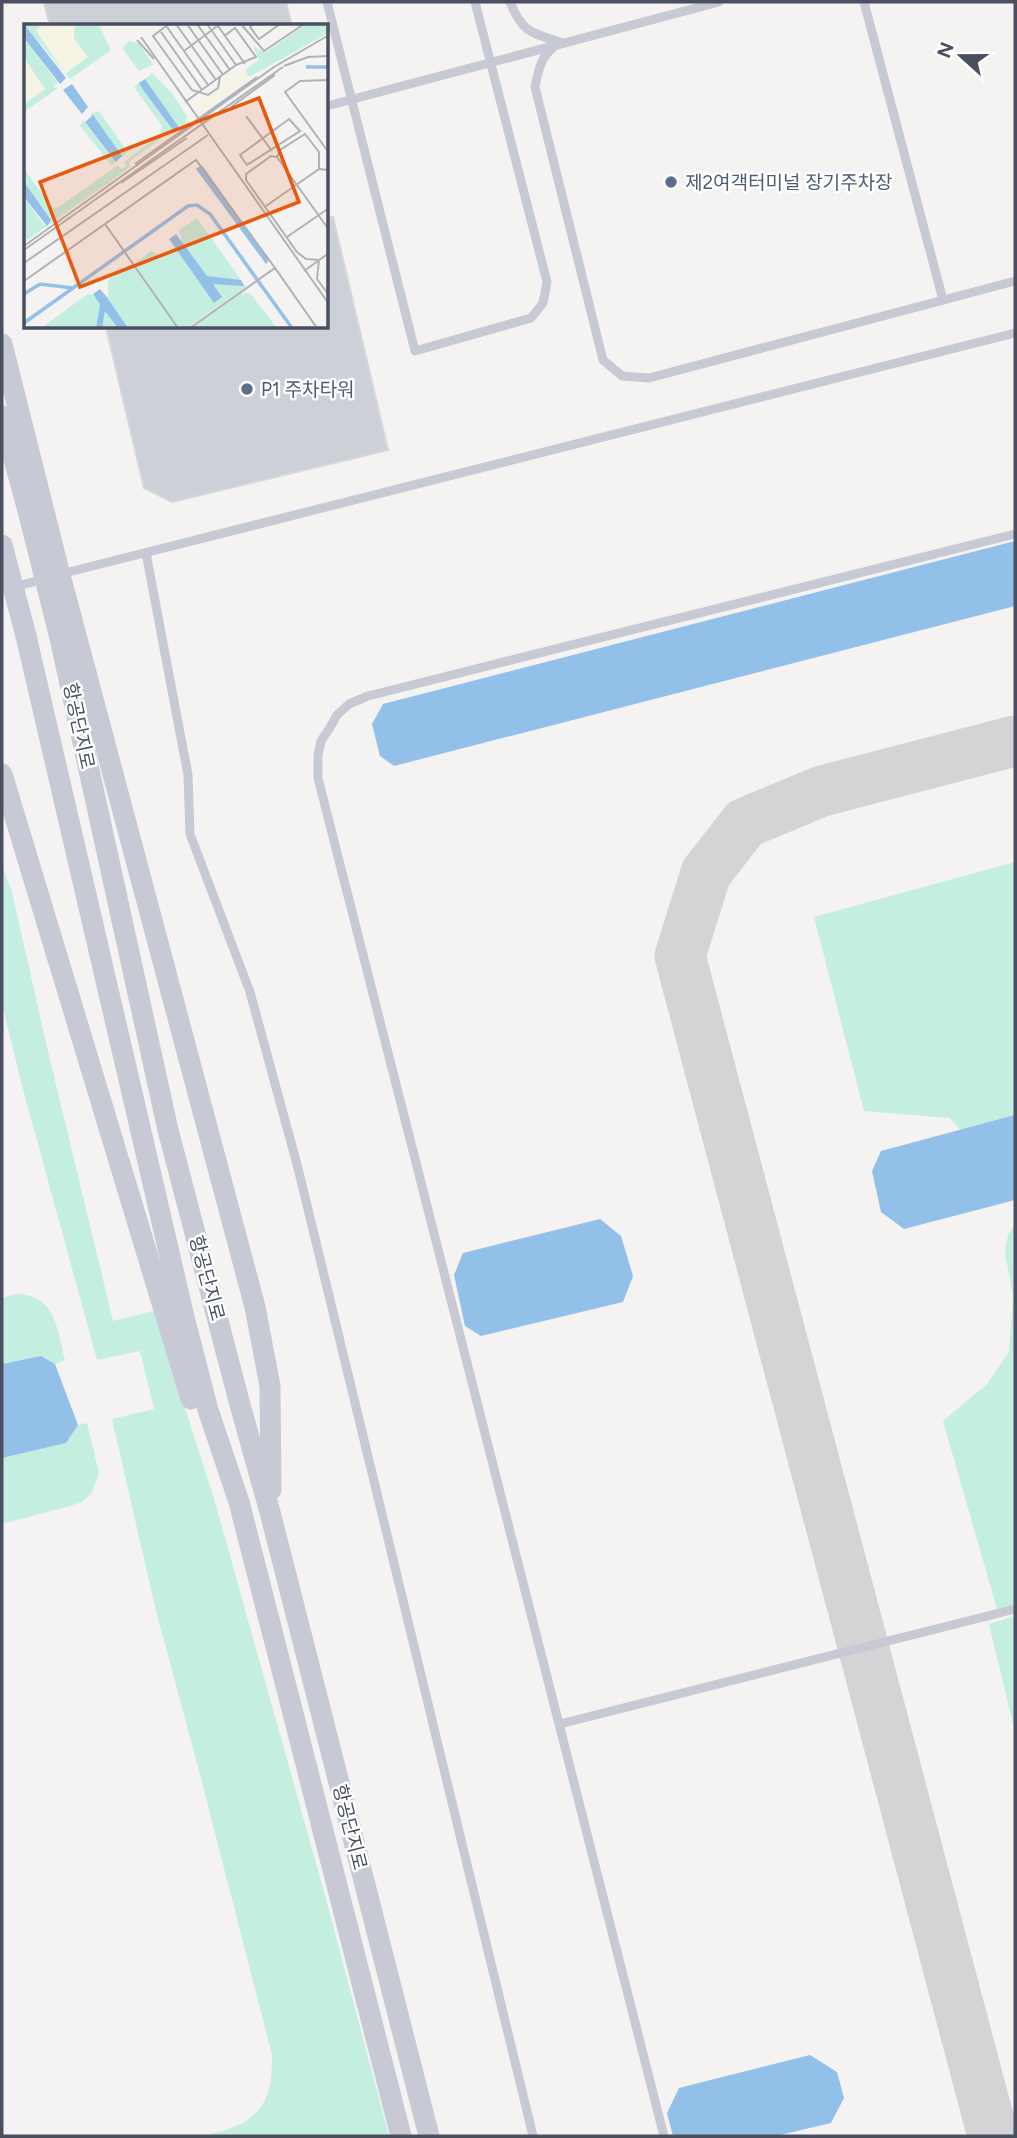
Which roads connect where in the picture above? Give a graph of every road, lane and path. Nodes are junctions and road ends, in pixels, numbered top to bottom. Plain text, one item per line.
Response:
1 (327, 2) edge
2 (475, 2) edge
3 (510, 2) edge
4 (719, 2) edge
5 (864, 2) edge
6 (562, 42) junction
7 (491, 62) junction
8 (351, 100) junction
9 (329, 106) edge
10 (1015, 281) edge
11 (943, 300) junction
12 (1015, 334) edge
13 (2, 344) edge
14 (2, 416) edge
15 (1015, 534) edge
16 (2, 545) edge
17 (146, 553) junction
18 (60, 575) junction
19 (2, 590) edge
20 (2, 774) edge
21 (176, 1319) junction
22 (271, 1516) junction
23 (1015, 1609) edge
24 (560, 1724) junction
25 (401, 2136) edge
26 (429, 2136) edge
27 (533, 2136) edge
28 (664, 2136) edge

1 - 8 lane
2 - 7 lane
3 - 6 lane
4 - 6 lane
5 - 11 lane
6 - 7 lane
6 - 11 lane
7 - 8 lane
7 - 8 lane
8 - 9 lane
10 - 11 lane
12 - 17 lane
13 - 18 street
14 - 22 street, 항공단지로, bridge
15 - 24 lane
16 - 21 street, 항공단지로, bridge
17 - 18 lane
17 - 27 lane
18 - 19 lane
18 - 22 street
20 - 21 street
21 - 25 street, 항공단지로
22 - 26 street, 항공단지로
23 - 24 lane
24 - 28 lane

